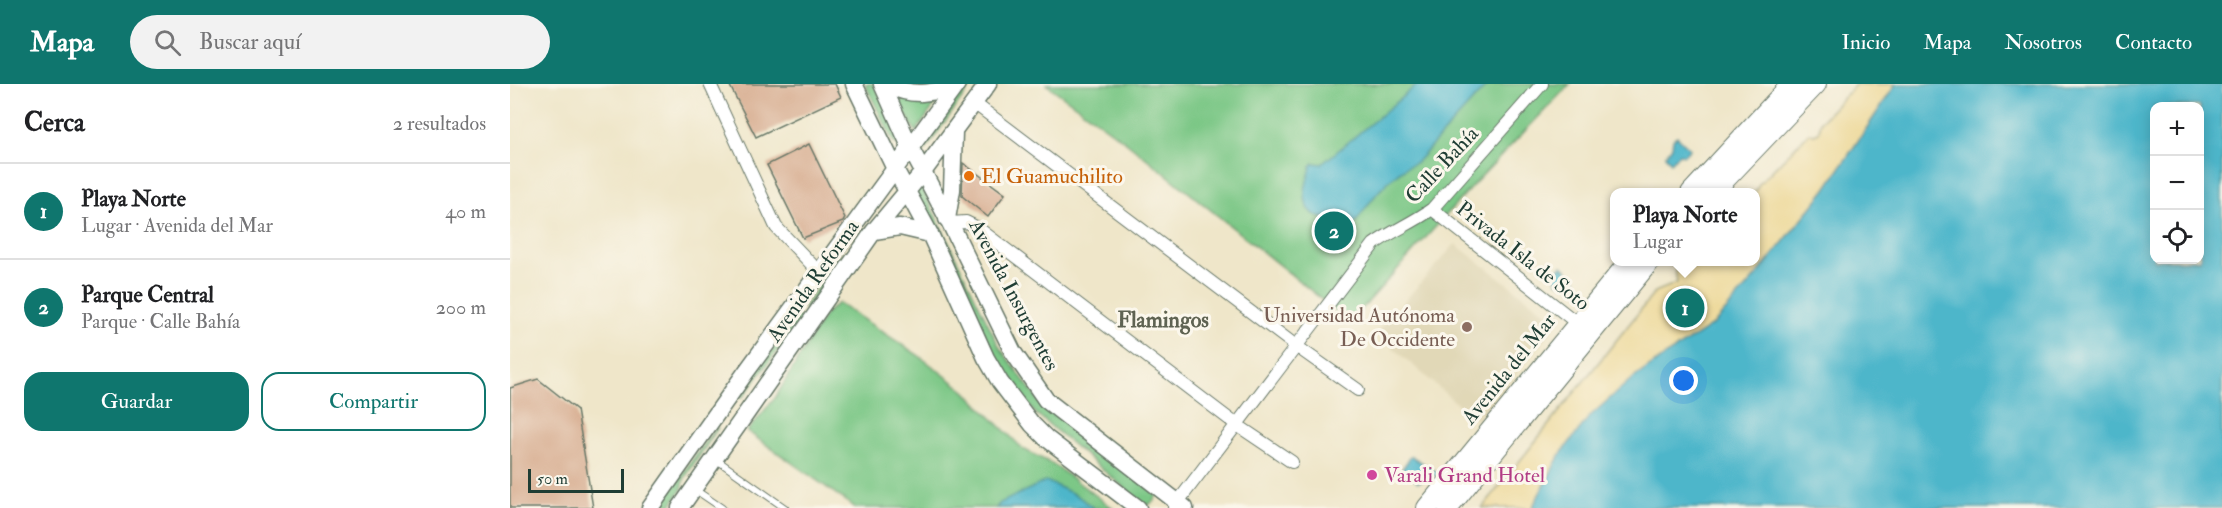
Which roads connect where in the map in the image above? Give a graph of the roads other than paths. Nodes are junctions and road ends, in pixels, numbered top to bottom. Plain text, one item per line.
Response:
1 (710, 84) edge
2 (854, 84) edge
3 (883, 84) edge
4 (988, 84) edge
5 (1542, 84) edge
6 (1816, 84) edge
7 (956, 86) edge
8 (1789, 90) edge
9 (974, 103) junction
10 (954, 132) junction
11 (910, 149) junction
12 (895, 169) junction
13 (923, 172) junction
14 (1694, 188) edge
15 (1715, 188) edge
16 (906, 192) junction
17 (1432, 209) junction
18 (949, 221) junction
19 (874, 231) junction
20 (930, 234) junction
21 (1626, 266) edge
22 (1644, 266) edge
23 (819, 272) junction
24 (796, 304) junction
25 (813, 320) junction
26 (1583, 328) junction
27 (1296, 346) junction
28 (1358, 390) dead end
29 (721, 409) junction
30 (740, 422) junction
31 (1237, 425) junction
32 (714, 458) junction
33 (1292, 462) dead end
34 (693, 489) junction
35 (1179, 506) edge
36 (650, 508) edge
37 (680, 508) edge
38 (722, 508) edge
39 (785, 508) edge
40 (1138, 508) edge
41 (1427, 508) edge
42 (1448, 508) edge

1 - 23 street
2 - 12 main road
3 - 7 main road
3 - 11 main road, Avenida Insurgentes
4 - 9 main road, Avenida Reforma
5 - 17 street, Calle Bahía
6 - 8 main road
7 - 11 main road, Avenida Reforma
8 - 14 main road
8 - 15 main road
9 - 10 main road, Avenida Reforma
9 - 27 street
10 - 13 main road, Avenida Reforma
10 - 18 main road
11 - 12 main road, Avenida Reforma
11 - 13 main road, Avenida Insurgentes
12 - 16 main road
12 - 23 main road, Avenida Reforma
13 - 16 main road, Avenida Reforma
13 - 18 main road, Avenida Insurgentes
16 - 19 main road, Avenida Reforma
16 - 20 main road
17 - 26 street, Privada Isla de Soto
17 - 27 street, Calle Bahía
18 - 31 street
18 - 35 main road, Avenida Insurgentes
19 - 20 main road
19 - 25 main road, Avenida Reforma
20 - 40 main road
21 - 26 main road, Avenida del Mar
22 - 26 main road, Avenida del Mar
23 - 24 main road, Avenida Reforma
24 - 25 main road
24 - 29 main road, Avenida Reforma
25 - 30 main road, Avenida Reforma
26 - 41 main road, Avenida del Mar
26 - 42 main road, Avenida del Mar
27 - 28 street
27 - 31 street, Calle Bahía
29 - 30 main road
29 - 36 main road, Avenida Reforma
30 - 32 main road, Avenida Reforma
31 - 33 street
31 - 35 street, Calle Bahía
32 - 34 main road, Avenida Reforma
32 - 39 lane
34 - 37 main road, Avenida Reforma
34 - 38 lane

